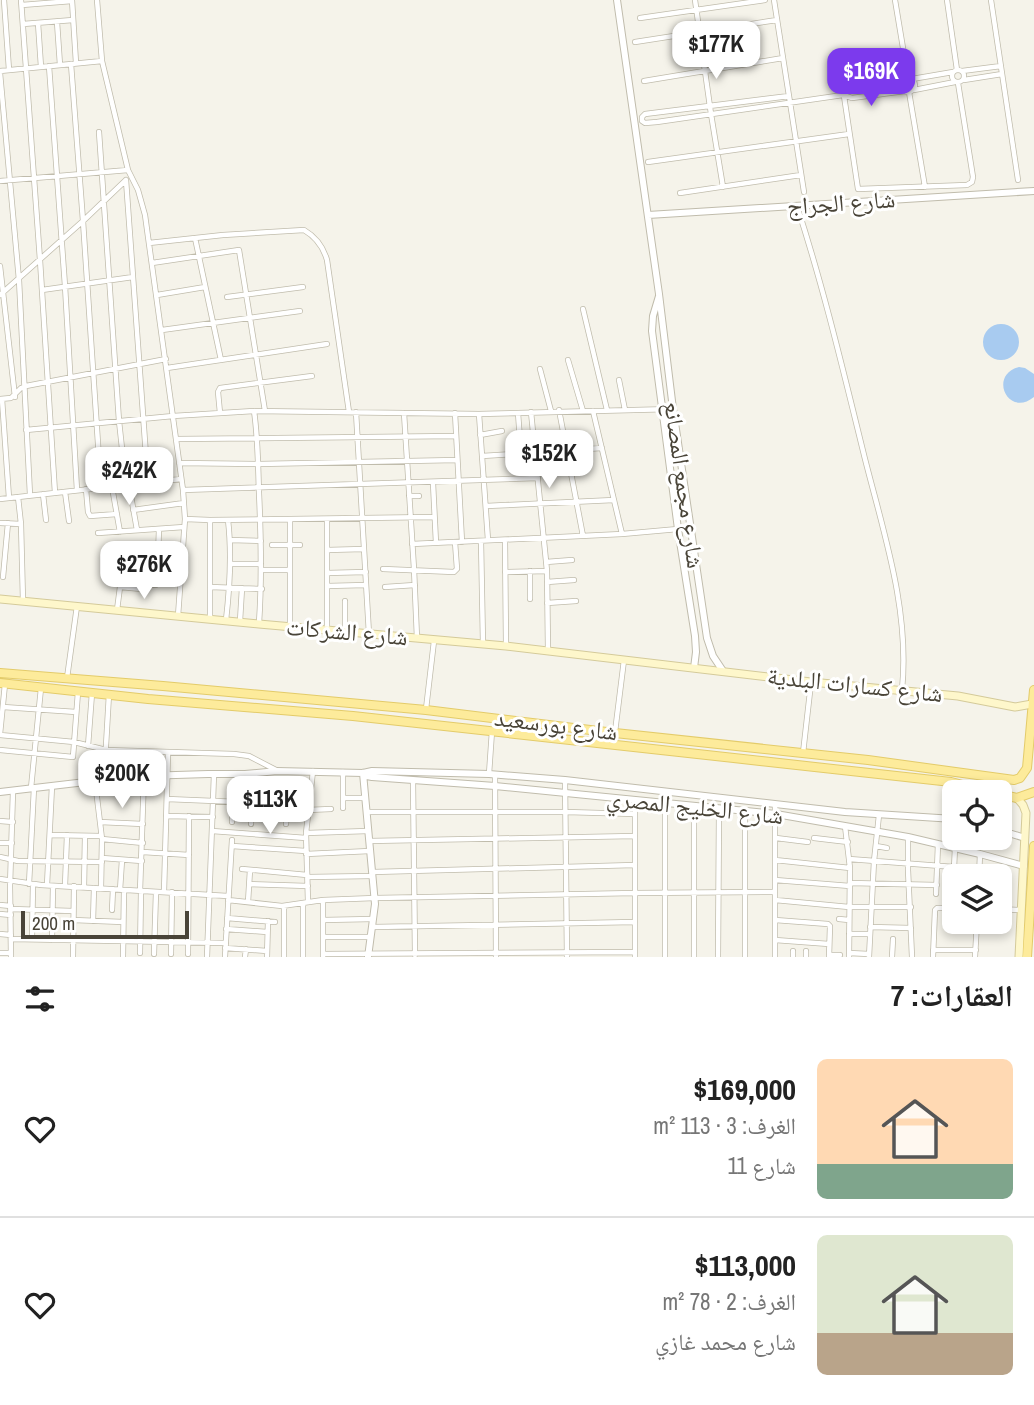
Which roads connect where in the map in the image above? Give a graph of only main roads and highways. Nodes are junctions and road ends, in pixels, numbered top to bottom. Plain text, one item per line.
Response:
1 (0, 599) edge
2 (694, 667) joint
3 (0, 673) edge
4 (2, 683) edge
5 (146, 685) junction
6 (163, 686) junction
7 (1034, 690) edge
8 (148, 699) junction
9 (166, 700) junction
10 (1032, 704) edge
11 (1015, 707) junction
12 (1031, 719) junction
13 (868, 760) junction
14 (886, 762) junction
15 (869, 774) junction
16 (886, 775) junction
17 (942, 781) edge
18 (1034, 792) edge
19 (1012, 797) edge
20 (1017, 798) junction
21 (1030, 811) edge
22 (1034, 846) edge
23 (1019, 957) edge
24 (1027, 957) edge

1 - 2 main road, شارع الشركات
2 - 11 main road, شارع كسارات البلدية
3 - 5 main road, شارع بورسعيد
4 - 8 main road, شارع بورسعيد
5 - 6 main road, شارع بورسعيد
5 - 8 main road
6 - 9 main road
6 - 13 main road, شارع بورسعيد
7 - 10 main road, شارع بورسعيد
8 - 9 main road, شارع بورسعيد
9 - 15 main road, شارع بورسعيد
10 - 11 main road, شارع كسارات البلدية
10 - 12 main road, شارع بورسعيد
11 - 12 main road, شارع كسارات البلدية
12 - 14 main road, شارع بورسعيد
13 - 14 main road, شارع بورسعيد
13 - 15 main road
14 - 16 main road
15 - 16 main road, شارع بورسعيد
16 - 17 main road, شارع بورسعيد
18 - 20 main road
19 - 20 main road
20 - 21 main road
21 - 23 main road
22 - 24 main road

